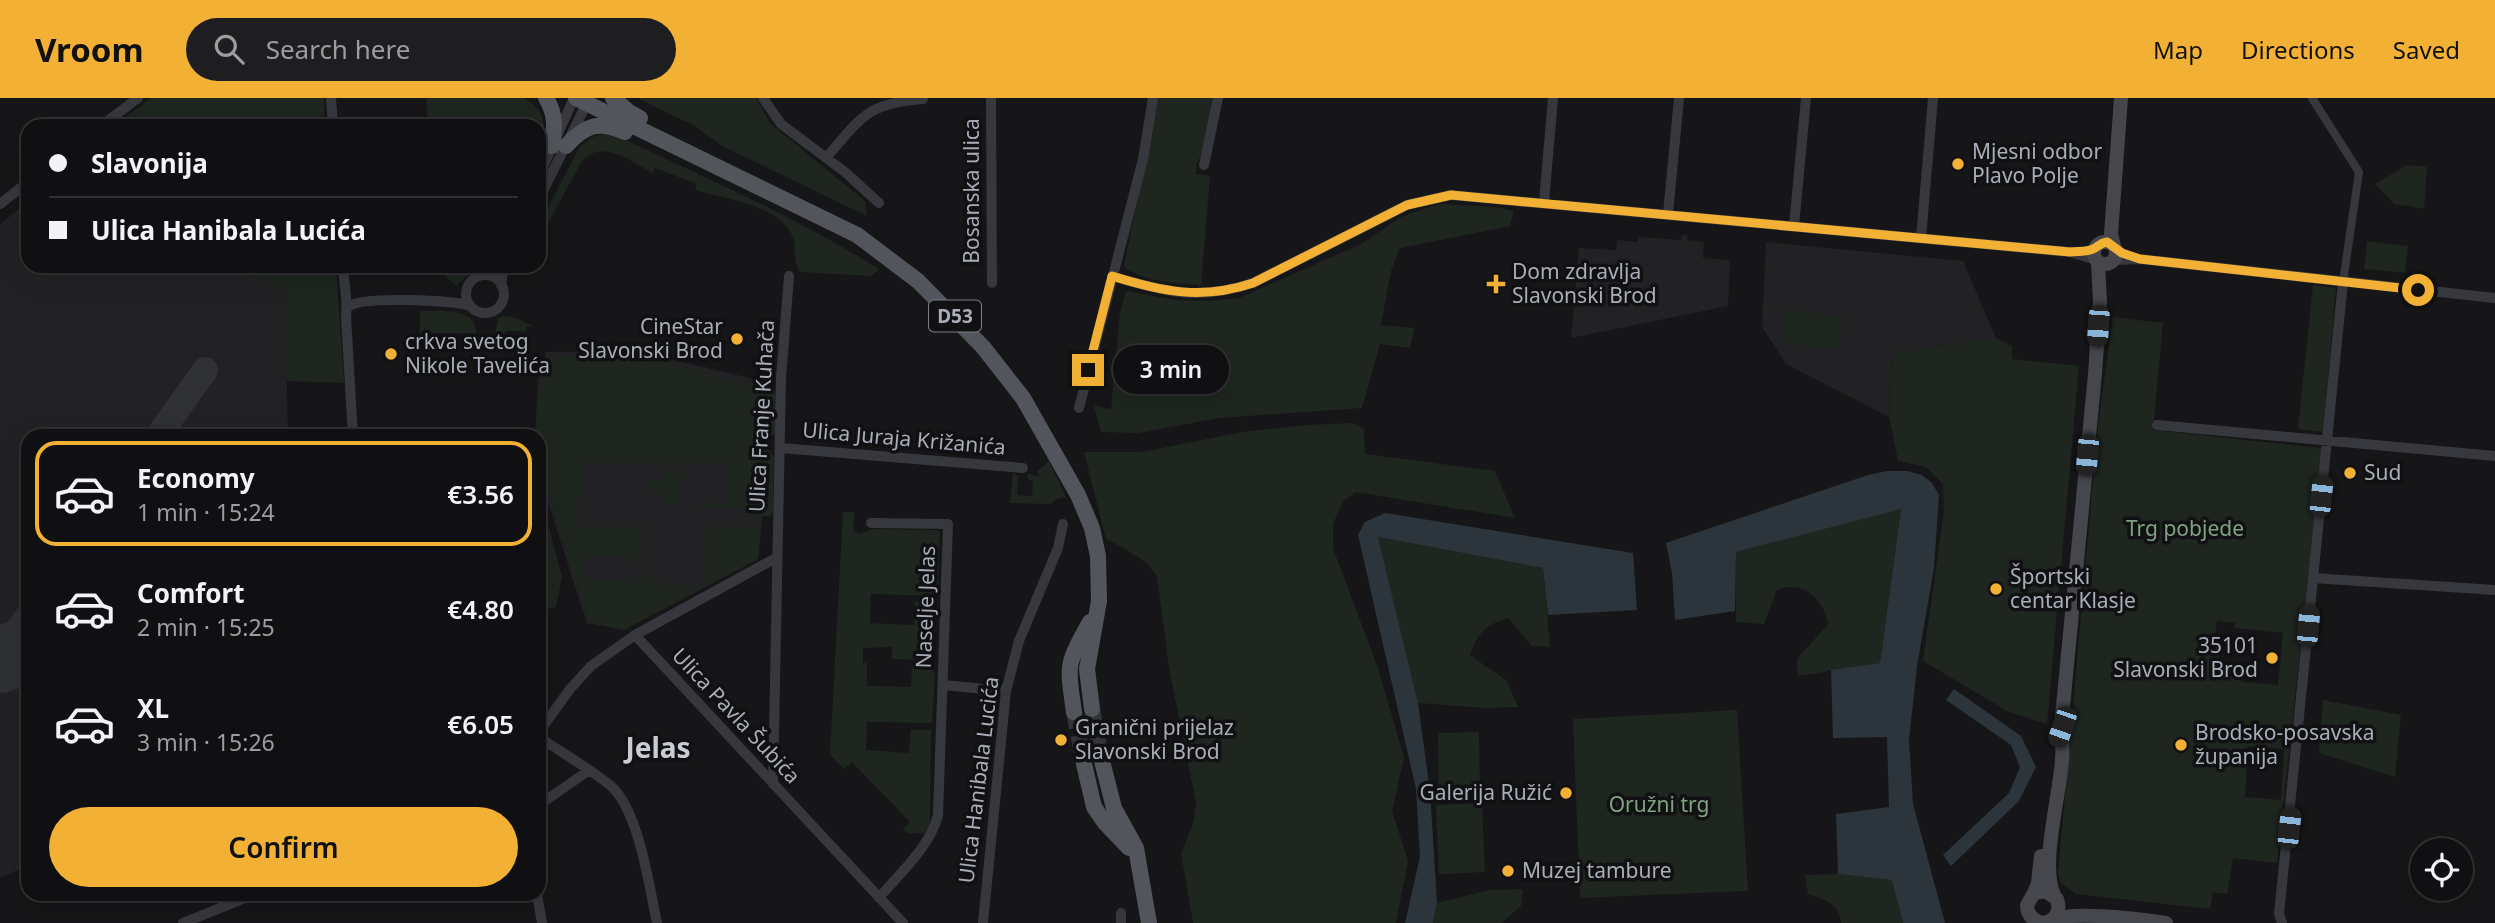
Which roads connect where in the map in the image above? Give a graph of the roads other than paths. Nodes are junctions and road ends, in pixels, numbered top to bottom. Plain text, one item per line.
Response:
1 (138, 98) edge
2 (331, 98) edge
3 (547, 98) edge
4 (613, 98) edge
5 (763, 98) edge
6 (990, 98) edge
7 (1153, 98) edge
8 (1218, 98) edge
9 (1553, 98) edge
10 (1679, 98) edge
11 (1806, 98) edge
12 (1933, 98) edge
13 (2121, 98) edge
14 (2312, 98) edge
15 (582, 99) edge
16 (923, 99) edge
17 (110, 119) edge
18 (332, 119) edge
19 (658, 137) junction
20 (559, 146) junction
21 (826, 158) junction
22 (1204, 165) dead end
23 (546, 166) edge
24 (546, 180) edge
25 (21, 188) edge
26 (1544, 202) junction
27 (879, 203) dead end
28 (0, 204) edge
29 (1668, 214) junction
30 (1794, 226) junction
31 (1920, 237) junction
32 (2105, 254) junction
33 (343, 273) edge
34 (485, 273) edge
35 (503, 273) edge
36 (482, 275) junction
37 (789, 276) dead end
38 (1112, 276) junction
39 (2343, 282) junction
40 (992, 283) dead end
41 (501, 285) junction
42 (467, 289) junction
43 (2495, 298) edge
44 (419, 300) junction
45 (349, 306) junction
46 (471, 306) junction
47 (1079, 408) dead end
48 (2157, 425) dead end
49 (353, 429) edge
50 (2327, 441) junction
51 (780, 448) junction
52 (2495, 456) edge
53 (1023, 468) dead end
54 (871, 523) dead end
55 (1063, 524) dead end
56 (776, 558) junction
57 (2313, 578) junction
58 (2495, 590) edge
59 (1097, 607) junction
60 (635, 635) junction
61 (943, 685) junction
62 (1006, 691) junction
63 (1092, 709) tunnel mouth
64 (1074, 712) tunnel mouth
65 (546, 725) edge
66 (2062, 727) junction
67 (546, 740) edge
68 (1102, 761) tunnel mouth
69 (1084, 764) tunnel mouth
70 (588, 771) junction
71 (773, 784) junction
72 (546, 800) edge
73 (1139, 866) junction
74 (2034, 893) junction
75 (2056, 897) junction
76 (879, 898) junction
77 (238, 901) edge
78 (538, 901) edge
79 (2026, 917) edge
80 (2124, 917) junction
81 (2278, 920) edge
82 (655, 922) edge
83 (2046, 922) edge
84 (183, 923) edge
85 (542, 923) edge
86 (903, 923) edge
87 (983, 923) edge
88 (1149, 923) edge
89 (2166, 923) edge

1 - 17 street
2 - 18 street
3 - 20 main road
4 - 19 main road
5 - 21 street
6 - 40 street, Bosanska ulica
7 - 38 street
8 - 22 street
9 - 26 street
10 - 29 street
11 - 30 street
12 - 31 street
13 - 32 main road
14 - 39 street
15 - 19 main road, D53
15 - 20 street
16 - 21 street
19 - 20 main road
19 - 59 main road, D53
20 - 23 street
20 - 24 street
21 - 27 street
25 - 28 street
26 - 29 street
26 - 38 street
29 - 30 street
30 - 31 street
31 - 32 street
32 - 39 street
32 - 66 main road
33 - 45 street
34 - 36 street
35 - 41 street
36 - 41 street
36 - 42 street
37 - 51 street, Ulica Franje Kuhača
38 - 47 street
39 - 43 street
39 - 50 street
41 - 46 street
42 - 44 street
42 - 46 street
44 - 45 street
44 - 46 street
45 - 49 street
48 - 50 street
50 - 52 street
50 - 57 street
51 - 53 street, Ulica Juraja Križanića
51 - 56 street, Ulica Franje Kuhača
54 - 61 street, Naselje Jelas
55 - 62 street, Ulica Hanibala Lucića
56 - 60 street
56 - 71 street, Ulica Franje Kuhača
57 - 58 street
57 - 81 street
59 - 63 main road, D53
59 - 64 main road, D53
60 - 65 street
60 - 71 street, Ulica Pavla Šubića
61 - 62 street, Naselje Jelas
61 - 76 street, Naselje Jelas
62 - 87 street, Ulica Hanibala Lucića
66 - 74 main road
66 - 75 main road
67 - 70 street
68 - 73 main road
69 - 73 main road
70 - 72 street
70 - 82 street
71 - 76 street, Ulica Pavla Šubića
73 - 88 main road
74 - 75 main road
74 - 79 main road
75 - 80 main road
75 - 83 main road
76 - 86 street, Ulica Pavla Šubića
77 - 84 street
78 - 85 street
79 - 83 main road
80 - 83 main road
80 - 89 main road

